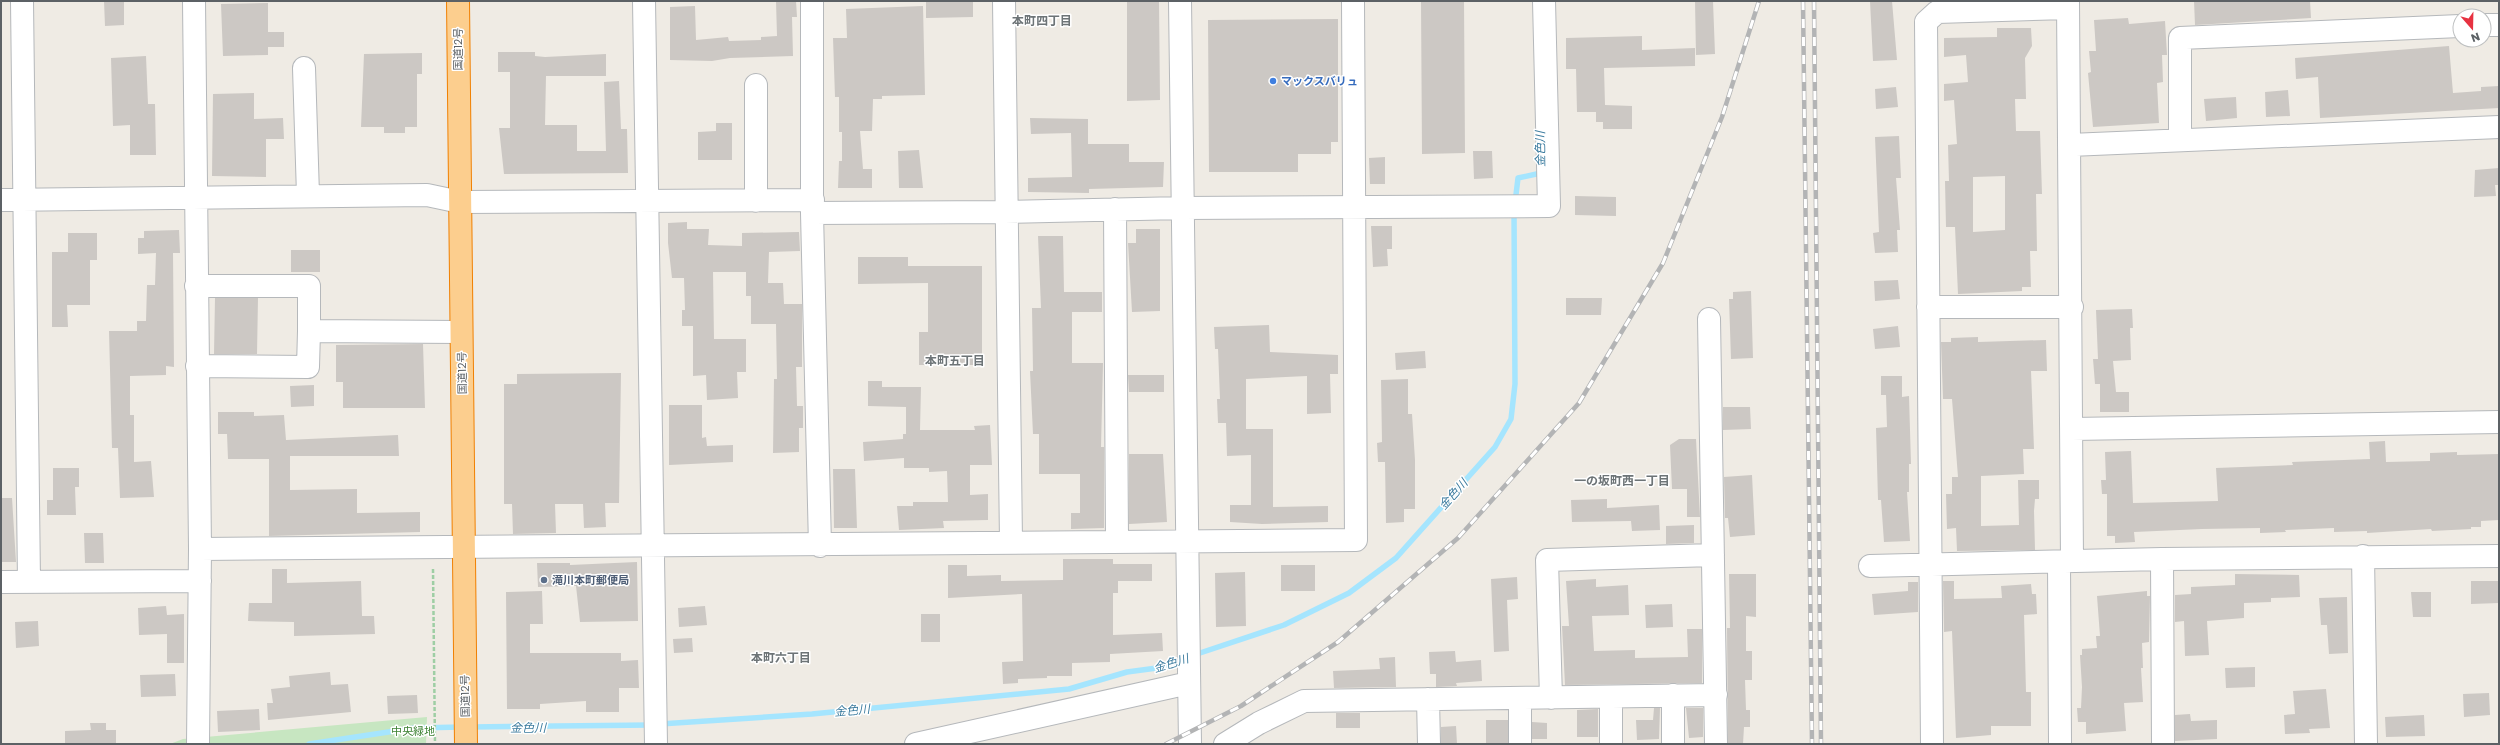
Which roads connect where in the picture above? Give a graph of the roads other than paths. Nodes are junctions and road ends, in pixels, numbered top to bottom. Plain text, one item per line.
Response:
1 (22, 1) edge
2 (194, 1) edge
3 (458, 1) edge
4 (644, 1) edge
5 (812, 1) edge
6 (1004, 1) edge
7 (1180, 1) edge
8 (1353, 1) edge
9 (1544, 1) edge
10 (2068, 4) edge
11 (2452, 26) edge
12 (304, 68) dead end
13 (756, 85) dead end
14 (2499, 127) edge
15 (2180, 140) junction
16 (2070, 145) junction
17 (308, 195) junction
18 (195, 196) junction
19 (24, 199) junction
20 (1, 200) edge
21 (756, 201) junction
22 (460, 202) junction
23 (648, 202) junction
24 (813, 206) junction
25 (1183, 208) junction
26 (1353, 208) junction
27 (1115, 209) junction
28 (1005, 212) junction
29 (196, 286) junction
30 (1928, 307) junction
31 (2072, 307) junction
32 (1709, 319) dead end
33 (309, 331) junction
34 (461, 332) junction
35 (198, 366) junction
36 (2499, 422) edge
37 (2072, 429) junction
38 (1186, 540) junction
39 (1117, 541) junction
40 (1011, 542) junction
41 (653, 545) junction
42 (820, 546) junction
43 (200, 549) junction
44 (464, 549) junction
45 (1713, 555) junction
46 (2363, 556) junction
47 (2499, 556) edge
48 (2162, 559) junction
49 (2066, 561) junction
50 (1931, 564) junction
51 (1870, 566) dead end
52 (200, 581) junction
53 (1, 582) edge
54 (29, 582) junction
55 (1189, 682) junction
56 (1673, 695) junction
57 (1716, 695) junction
58 (1611, 697) junction
59 (1551, 698) junction
60 (1428, 699) junction
61 (1520, 699) junction
62 (198, 744) edge
63 (466, 744) edge
64 (656, 744) edge
65 (916, 744) edge
66 (1190, 744) edge
67 (1225, 744) edge
68 (1429, 744) edge
69 (1520, 744) edge
70 (1611, 744) edge
71 (1673, 744) edge
72 (1716, 744) edge
73 (1932, 744) edge
74 (2060, 744) edge
75 (2163, 744) edge
76 (2366, 744) edge

1 - 19 street
2 - 18 street
3 - 22 highway, 国道12号
4 - 23 street
5 - 24 street
6 - 28 street
7 - 25 street
8 - 26 street
9 - 26 street
10 - 16 street
10 - 30 street
11 - 15 street
12 - 17 street
13 - 21 street
14 - 15 street
15 - 16 street
16 - 31 street
17 - 18 street
17 - 22 street
18 - 19 street
18 - 29 street
19 - 20 street
19 - 54 street
21 - 23 street
21 - 24 street
22 - 23 street
22 - 34 highway, 国道12号
23 - 41 street
24 - 28 street
24 - 42 street
25 - 26 street
25 - 27 street
25 - 38 street
26 - 38 street
27 - 28 street
27 - 39 street
28 - 40 street
29 - 33 street
29 - 35 street
30 - 31 street
30 - 50 street
31 - 37 street
32 - 45 street
33 - 34 street
33 - 35 street
34 - 44 highway, 国道12号
35 - 43 street
36 - 37 street
37 - 49 street
38 - 39 street
38 - 55 street
39 - 40 street
40 - 42 street
41 - 42 street
41 - 44 street
41 - 64 street
43 - 44 street
43 - 52 street
44 - 63 highway, 国道12号
45 - 57 street
45 - 59 street
46 - 47 street
46 - 48 street
46 - 76 street
48 - 49 street
48 - 75 street
49 - 50 street
49 - 74 street
50 - 51 street
50 - 73 street
52 - 54 street
52 - 62 street
53 - 54 street
55 - 65 street
55 - 66 street
56 - 57 street
56 - 58 street
56 - 71 street
57 - 72 street
58 - 59 street
58 - 70 street
59 - 61 street
60 - 61 street
60 - 67 street
60 - 68 street
61 - 69 street

